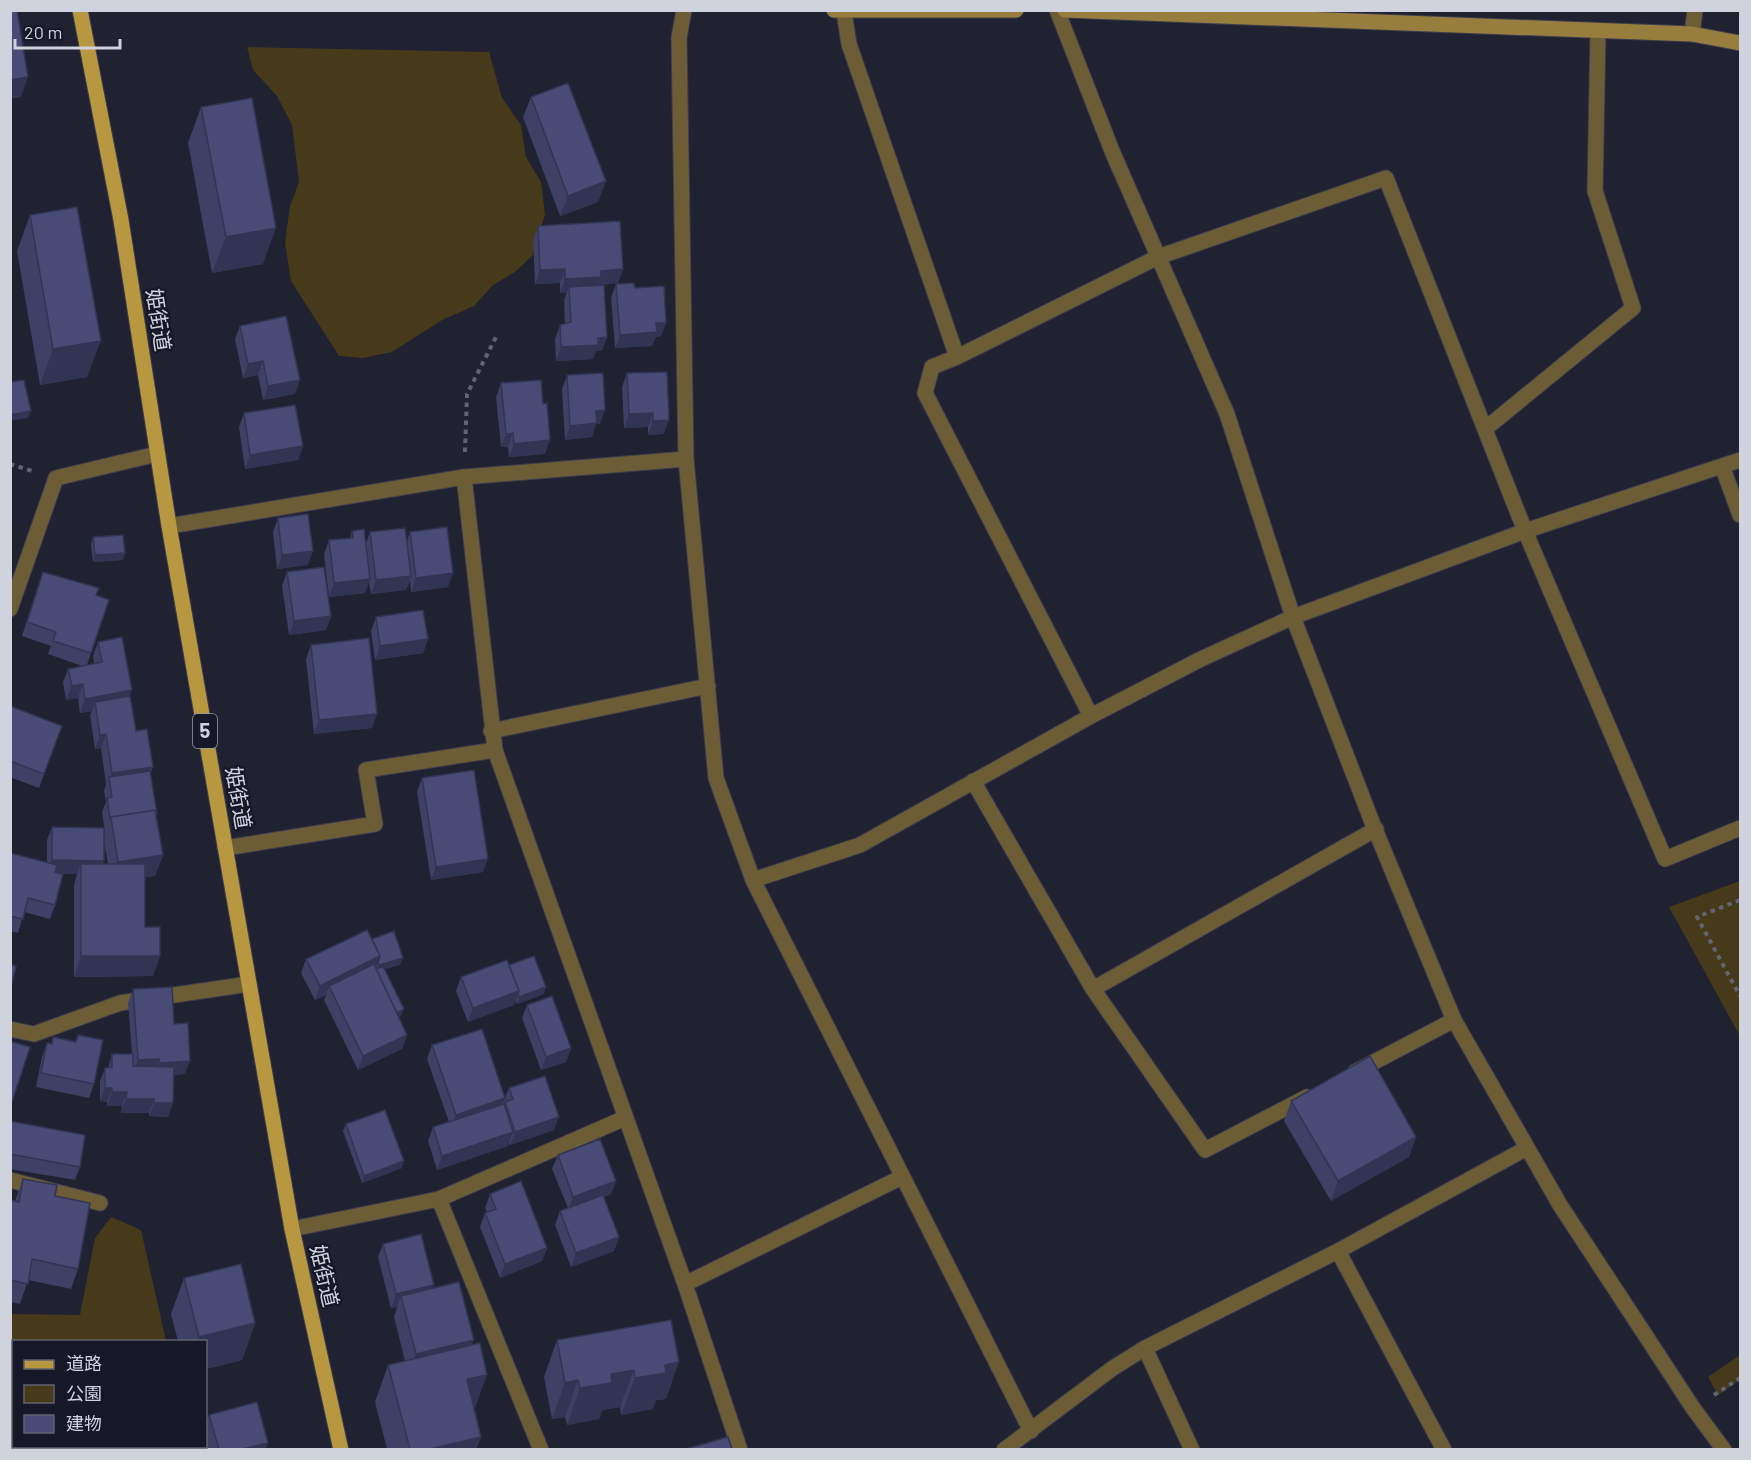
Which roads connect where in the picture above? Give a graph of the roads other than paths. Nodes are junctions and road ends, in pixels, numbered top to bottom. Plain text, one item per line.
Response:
1 (80, 10) edge
2 (684, 10) edge
3 (1016, 10) edge
4 (1057, 10) edge
5 (1065, 10) edge
6 (1695, 10) edge
7 (839, 11) edge
8 (1313, 15) edge
9 (1598, 31) junction
10 (1692, 34) junction
11 (1740, 43) edge
12 (1158, 257) junction
13 (957, 357) junction
14 (1485, 429) junction
15 (157, 454) junction
16 (686, 459) junction
17 (1740, 460) edge
18 (1722, 466) junction
19 (464, 477) junction
20 (1740, 515) edge
21 (169, 526) junction
22 (1525, 531) junction
23 (10, 609) edge
24 (1293, 617) junction
25 (708, 686) junction
26 (1091, 716) junction
27 (491, 731) junction
28 (495, 750) junction
29 (973, 781) junction
30 (1740, 828) edge
31 (1376, 829) junction
32 (225, 848) junction
33 (753, 880) junction
34 (249, 984) junction
35 (1093, 989) junction
36 (1454, 1020) junction
37 (10, 1029) edge
38 (1340, 1080) edge
39 (1319, 1091) edge
40 (625, 1118) junction
41 (1527, 1148) junction
42 (902, 1177) junction
43 (10, 1180) edge
44 (439, 1199) junction
45 (100, 1203) dead end
46 (292, 1229) junction
47 (1338, 1251) junction
48 (685, 1284) junction
49 (1145, 1348) junction
50 (1031, 1431) junction
51 (341, 1449) edge
52 (541, 1449) edge
53 (740, 1449) edge
54 (1004, 1449) edge
55 (1192, 1449) edge
56 (1444, 1449) edge
57 (1724, 1449) edge

1 - 15 main road, 姫街道 / 5
2 - 16 street
3 - 7 street
4 - 12 street
5 - 8 street
6 - 10 street
7 - 13 street
8 - 9 street
9 - 10 street
9 - 14 street
10 - 11 street
12 - 13 street
12 - 14 street
12 - 24 street
13 - 26 street
14 - 22 street
15 - 21 main road, 姫街道 / 5
15 - 23 street
16 - 19 street
16 - 25 street
17 - 18 street
18 - 20 street
18 - 22 street
19 - 21 street
19 - 27 street
21 - 32 main road, 姫街道 / 5
22 - 24 street
22 - 30 street
24 - 26 street
24 - 31 street
25 - 27 street
25 - 33 street
26 - 29 street
27 - 28 street
28 - 32 street
28 - 40 street
29 - 33 street
29 - 35 street
31 - 35 street
31 - 36 street
32 - 34 main road, 姫街道 / 5
33 - 42 street
34 - 37 street
34 - 46 main road, 姫街道 / 5
35 - 39 street
36 - 38 street
36 - 41 street
40 - 44 street
40 - 48 street
41 - 47 street
41 - 57 street
42 - 48 street
42 - 50 street
43 - 45 street
44 - 46 street
44 - 52 street
46 - 51 main road, 姫街道 / 5
47 - 49 street
47 - 56 street
48 - 53 street
49 - 50 street
49 - 55 street
50 - 54 street

